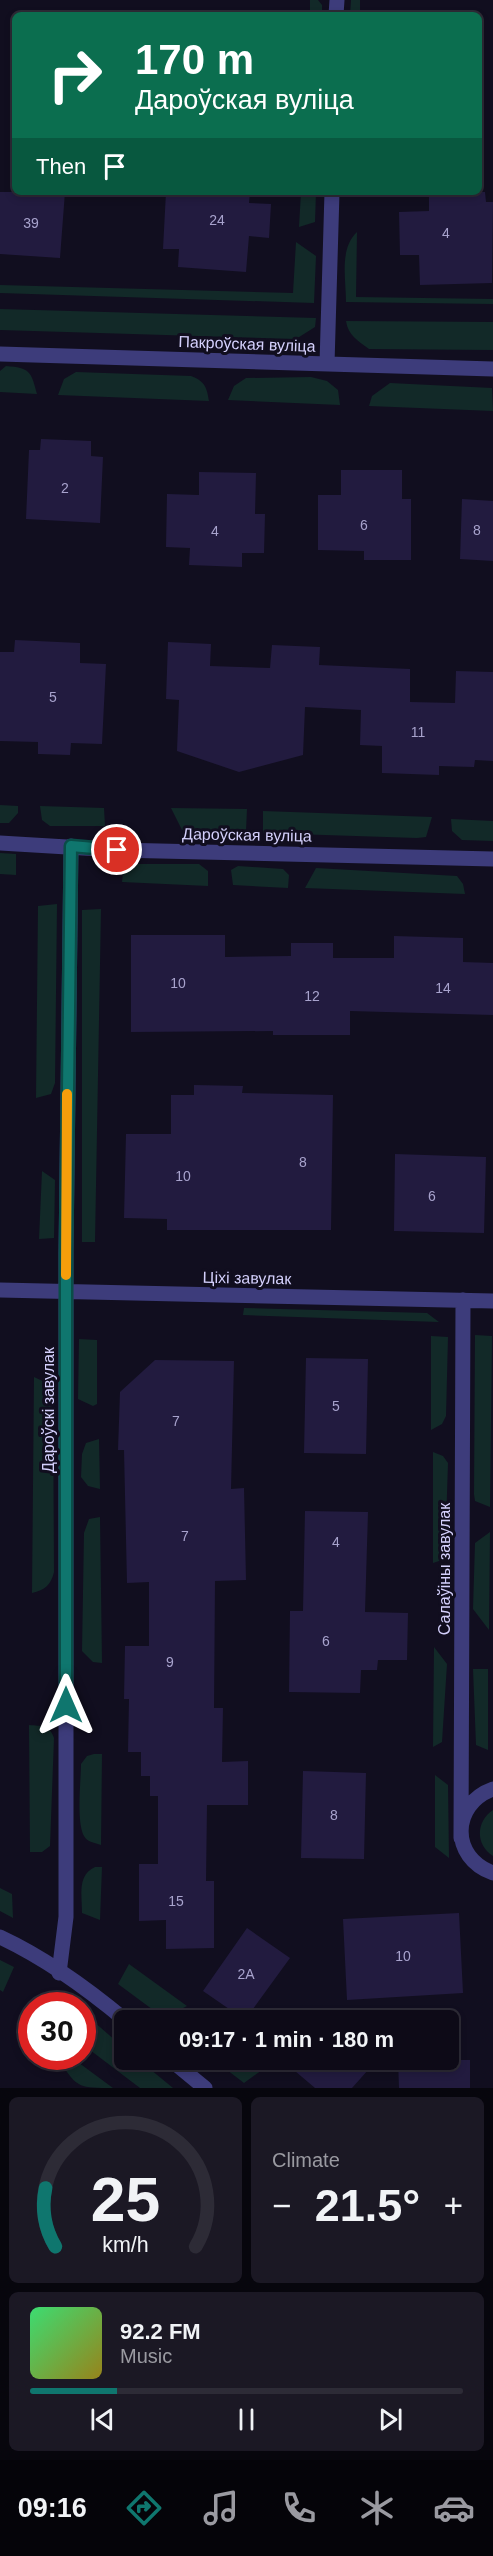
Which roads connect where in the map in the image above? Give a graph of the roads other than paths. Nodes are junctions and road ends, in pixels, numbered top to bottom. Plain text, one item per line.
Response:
1 (332, 195) edge
2 (0, 354) edge
3 (327, 364) junction
4 (493, 369) edge
5 (0, 843) edge
6 (71, 846) junction
7 (493, 859) edge
8 (0, 1290) edge
9 (66, 1291) junction
10 (463, 1300) junction
11 (493, 1301) edge
12 (493, 1790) edge
13 (461, 1838) junction
14 (493, 1873) edge
15 (0, 1937) edge
16 (59, 1973) junction
17 (114, 2011) edge
18 (183, 2070) edge
19 (205, 2088) edge

1 - 3 street
2 - 3 street, Пакроўская вуліца
3 - 4 street, Пакроўская вуліца
5 - 6 street, Дароўская вуліца
6 - 7 street, Дароўская вуліца
6 - 9 street, Дароўскі завулак
8 - 9 street, Ціхі завулак
9 - 10 street, Ціхі завулак
9 - 16 street, Дароўскі завулак
10 - 11 street, Ціхі завулак
10 - 13 street, Салаўіны завулак
12 - 13 street
13 - 14 street
15 - 16 street
16 - 17 street
18 - 19 street

